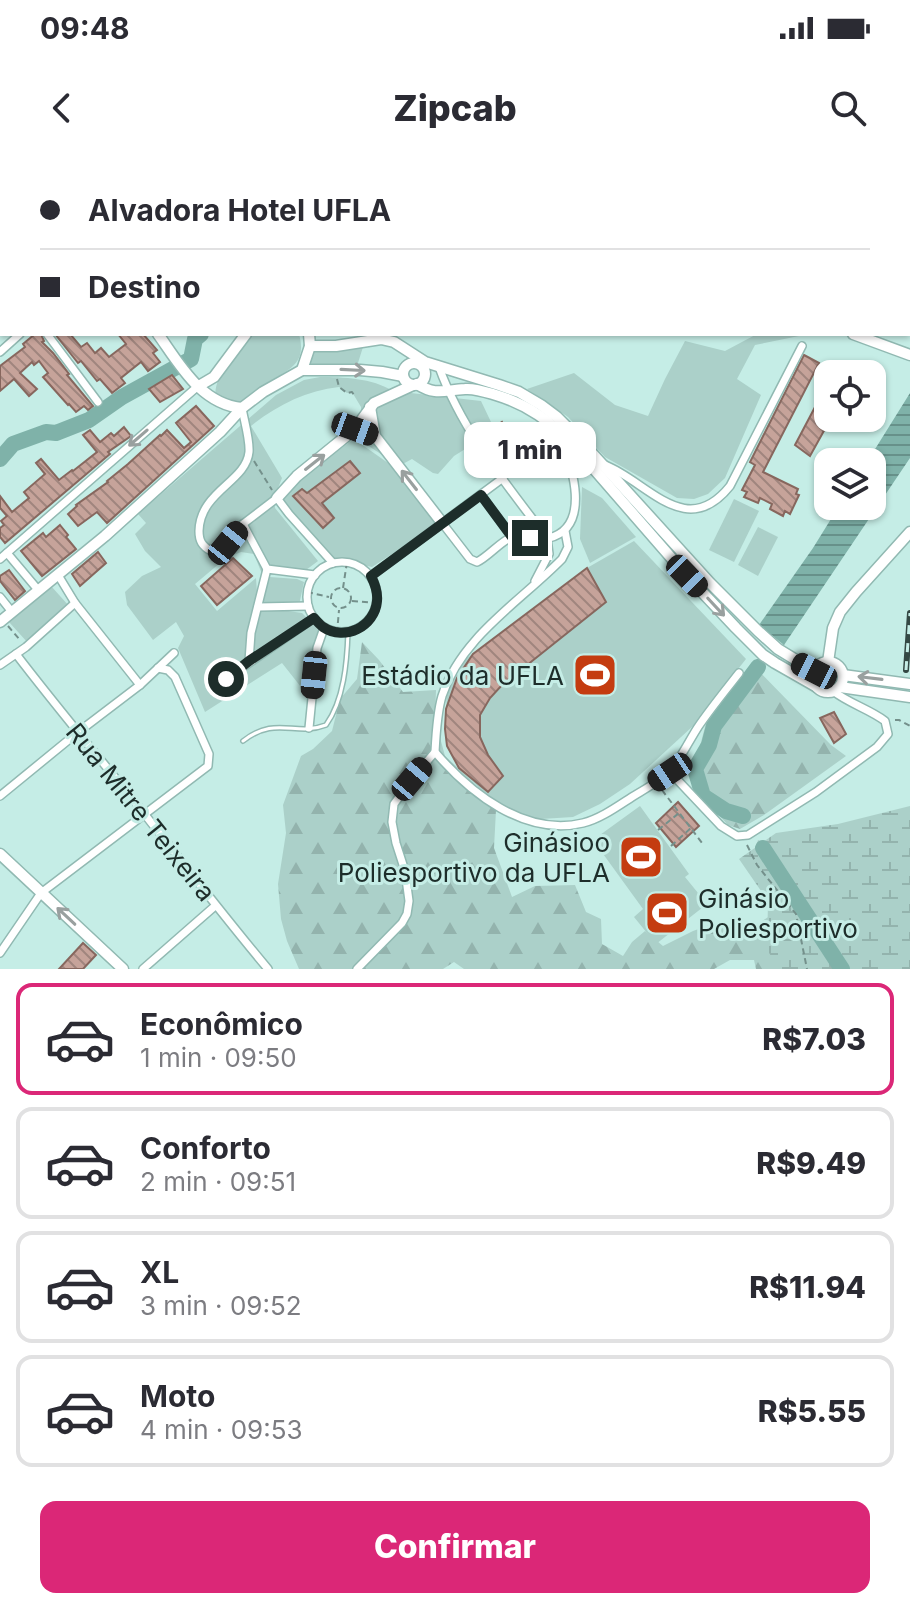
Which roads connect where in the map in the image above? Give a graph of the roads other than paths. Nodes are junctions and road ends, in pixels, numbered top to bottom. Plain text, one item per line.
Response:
1 (18, 336) edge
2 (48, 336) edge
3 (159, 336) edge
4 (245, 336) edge
5 (309, 336) edge
6 (858, 336) edge
7 (310, 346) junction
8 (802, 346) dead end
9 (0, 352) edge
10 (910, 355) edge
11 (422, 364) junction
12 (439, 367) junction
13 (302, 370) junction
14 (403, 376) junction
15 (214, 377) junction
16 (415, 384) junction
17 (197, 387) junction
18 (449, 391) junction
19 (212, 398) junction
20 (98, 402) dead end
21 (225, 405) junction
22 (370, 407) junction
23 (242, 408) junction
24 (226, 426) junction
25 (355, 429) junction
26 (559, 431) junction
27 (375, 436) junction
28 (601, 463) junction
29 (503, 478) junction
30 (650, 494) junction
31 (481, 495) junction
32 (277, 498) junction
33 (633, 500) junction
34 (243, 524) junction
35 (443, 524) junction
36 (565, 531) junction
37 (910, 532) edge
38 (512, 537) junction
39 (547, 538) junction
40 (3, 556) edge
41 (333, 563) junction
42 (267, 569) junction
43 (58, 575) junction
44 (315, 575) junction
45 (371, 576) junction
46 (532, 586) junction
47 (39, 591) junction
48 (0, 597) edge
49 (75, 603) junction
50 (308, 606) junction
51 (258, 607) junction
52 (6, 617) edge
53 (314, 618) junction
54 (324, 628) junction
55 (348, 632) junction
56 (174, 653) dead end
57 (16, 654) junction
58 (249, 661) junction
59 (828, 662) junction
60 (0, 665) edge
61 (158, 668) junction
62 (814, 671) junction
63 (739, 673) dead end
64 (843, 675) junction
65 (226, 679) dead end
66 (910, 684) edge
67 (140, 685) junction
68 (817, 687) junction
69 (836, 689) junction
70 (910, 697) edge
71 (309, 728) junction
72 (77, 733) junction
73 (243, 741) dead end
74 (435, 752) junction
75 (670, 772) junction
76 (0, 796) edge
77 (144, 814) junction
78 (0, 854) edge
79 (41, 893) junction
80 (215, 906) junction
81 (0, 953) edge
82 (123, 969) edge
83 (143, 969) edge
84 (268, 969) edge
85 (357, 969) edge

1 - 9 street
2 - 20 street
3 - 17 street
4 - 15 street
5 - 7 street
6 - 10 street
7 - 11 street
7 - 13 street
8 - 30 street
11 - 12 street
11 - 14 street
11 - 16 street
12 - 18 street
12 - 28 street
13 -> 14 street
13 - 23 street
14 - 16 street
15 - 17 street
15 - 19 street
16 - 18 street
16 - 22 street
17 - 19 street
17 -> 40 street
18 - 26 street
18 - 29 street
19 - 21 street
21 - 23 street
21 - 24 street
22 - 25 street
22 - 27 street
23 - 24 street
23 - 34 street
24 - 43 street
25 - 27 street
32 -> 25 street
26 - 36 street
26 -> 68 street
35 -> 27 street
28 - 30 street
28 - 33 street
29 - 31 street
29 - 39 street
30 - 33 street
31 - 35 street
31 - 38 street
32 - 34 street
32 - 41 street
33 - 62 street
34 - 42 street
35 - 38 street
35 - 45 street
36 - 39 street
36 - 46 street
37 - 59 street
38 - 39 street
39 - 46 street
40 - 47 street
41 - 44 street
41 - 45 street
42 - 44 street
42 - 51 street
43 - 47 street
43 - 49 street
44 - 50 street
45 - 55 street
46 - 74 street
47 - 52 street
48 - 52 street
49 - 57 street
49 - 67 street
50 - 51 street
50 - 53 street
51 - 58 street
53 - 54 street
53 - 58 street
54 - 55 street
54 - 71 street
55 - 71 lane
56 - 61 street
57 - 60 street
57 - 72 street, Rua Mitre Teixeira
58 - 65 street
59 - 62 street
59 - 64 street
61 - 67 street
61 - 77 street
62 - 68 street
63 - 75 street
66 -> 64 street
64 - 69 street
67 - 72 street
68 - 69 street
69 - 70 street
69 - 75 street
71 - 73 lane
72 - 76 street
72 - 77 street, Rua Mitre Teixeira
74 - 75 street
74 - 85 street
77 - 79 street
77 - 80 street, Rua Mitre Teixeira
78 - 79 street
79 - 81 street
82 -> 79 street
80 - 83 street
80 - 84 street, Rua Mitre Teixeira

